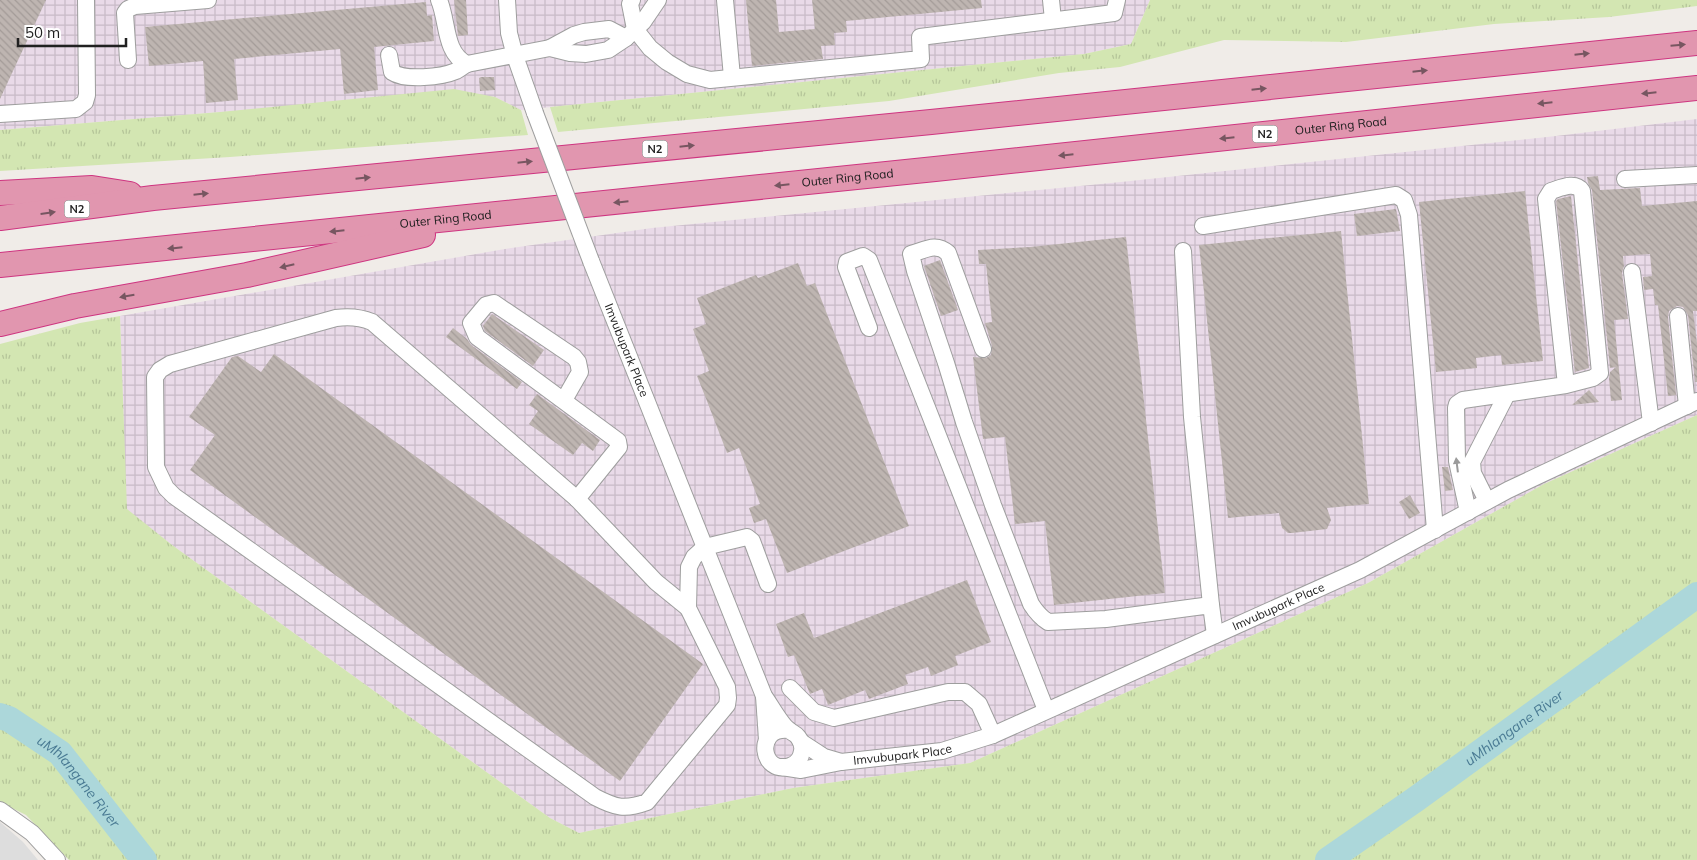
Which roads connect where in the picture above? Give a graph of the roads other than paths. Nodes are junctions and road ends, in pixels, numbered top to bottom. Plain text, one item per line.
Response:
1 (86, 0) edge
2 (208, 0) edge
3 (439, 0) edge
4 (507, 0) edge
5 (658, 0) edge
6 (725, 0) edge
7 (1051, 0) edge
8 (1117, 0) edge
9 (627, 1) edge
10 (1053, 20) junction
11 (630, 33) junction
12 (1697, 43) edge
13 (550, 48) junction
14 (389, 55) dead end
15 (514, 56) junction
16 (128, 60) dead end
17 (466, 64) junction
18 (732, 77) junction
19 (1697, 88) edge
20 (0, 114) edge
21 (1697, 175) edge
22 (1625, 178) dead end
23 (0, 193) edge
24 (153, 198) junction
25 (522, 212) junction
26 (0, 218) edge
27 (1203, 226) dead end
28 (1183, 251) dead end
29 (0, 265) edge
30 (1632, 272) dead end
31 (1678, 316) dead end
32 (0, 324) edge
33 (869, 328) dead end
34 (983, 349) dead end
35 (1566, 385) junction
36 (1507, 394) junction
37 (1482, 397) junction
38 (564, 400) junction
39 (1692, 404) edge
40 (1494, 419) junction
41 (1651, 423) junction
42 (577, 499) junction
43 (1487, 501) junction
44 (1468, 512) junction
45 (1435, 530) junction
46 (705, 547) junction
47 (768, 584) dead end
48 (1211, 605) junction
49 (688, 608) junction
50 (1215, 635) junction
51 (790, 688) dead end
52 (764, 696) junction
53 (1046, 710) junction
54 (788, 730) junction
55 (993, 734) junction
56 (767, 740) junction
57 (801, 742) junction
58 (841, 762) junction
59 (782, 767) junction
60 (0, 810) edge
61 (57, 860) edge

1 - 20 lane
2 - 16 lane
3 - 17 lane
4 - 15 lane, Imvubupark Place
5 - 11 lane
6 - 18 lane
7 - 10 lane
8 - 10 lane
9 - 11 lane
10 - 18 lane
11 - 13 lane
11 - 13 lane
11 - 18 lane
24 -> 12 highway, N2
13 - 15 lane
14 - 17 lane
15 - 17 lane
15 - 46 lane, Imvubupark Place, bridge
19 -> 25 highway, Outer Ring Road / N2
21 - 22 lane
23 - 24 highway
26 -> 24 highway, N2
25 -> 29 highway, Outer Ring Road / N2
25 -> 32 highway
27 - 45 lane
28 - 48 lane
30 - 41 lane
31 - 39 lane
33 - 53 lane
34 - 48 lane
35 - 35 lane
35 - 36 lane
36 - 37 lane
36 - 40 lane
37 - 40 lane
44 -> 37 lane
38 - 38 lane
38 - 42 lane
39 - 41 lane, Imvubupark Place
40 - 43 lane
41 - 43 lane, Imvubupark Place
42 - 49 lane
42 - 49 lane
43 - 44 lane, Imvubupark Place
44 - 45 lane, Imvubupark Place
45 - 50 lane, Imvubupark Place
46 - 47 lane
46 - 49 lane
46 - 52 lane, Imvubupark Place
48 - 50 lane
50 - 53 lane, Imvubupark Place
51 - 55 lane
52 - 54 lane, Imvubupark Place
52 - 56 lane, Imvubupark Place
53 - 55 lane, Imvubupark Place
54 - 56 lane
54 - 57 lane, Imvubupark Place
55 - 58 lane, Imvubupark Place
56 - 59 lane, Imvubupark Place
57 - 58 lane, Imvubupark Place
57 - 59 lane
58 - 59 lane, Imvubupark Place
60 - 61 lane

